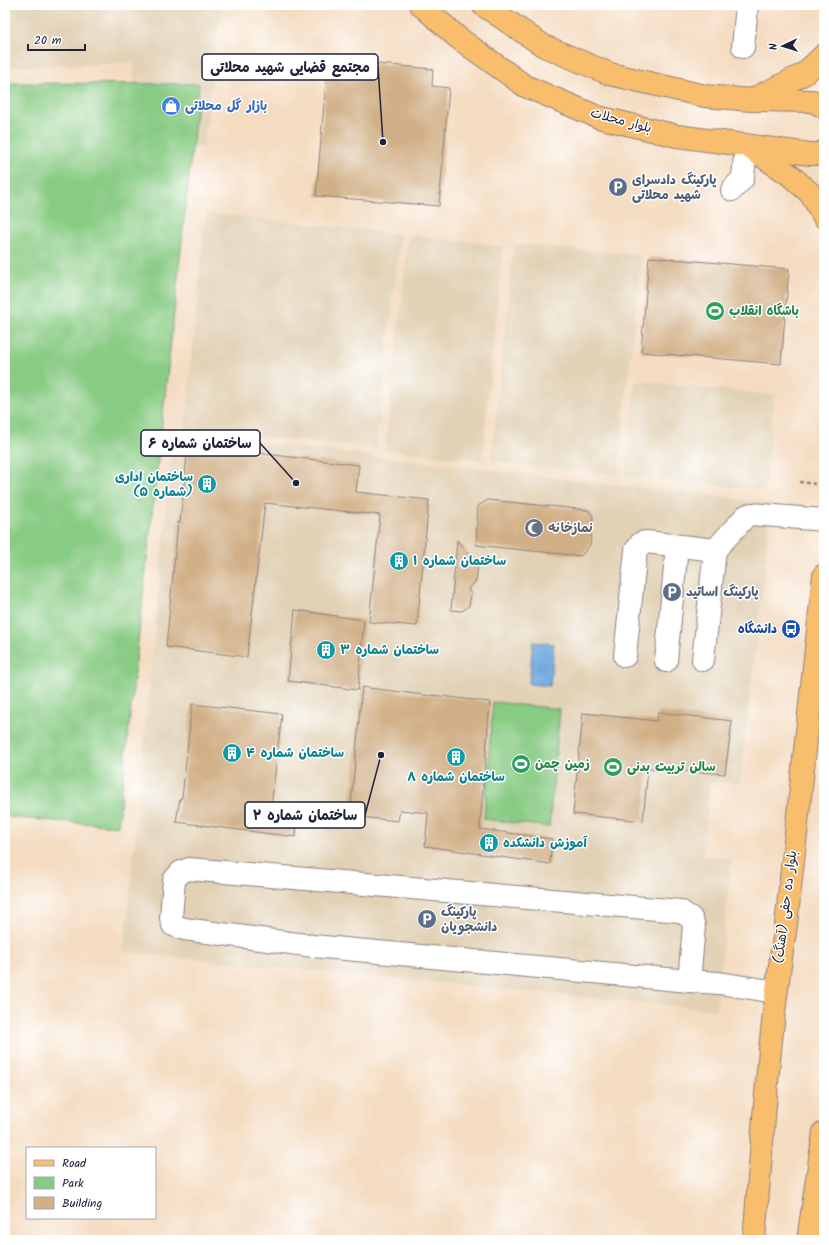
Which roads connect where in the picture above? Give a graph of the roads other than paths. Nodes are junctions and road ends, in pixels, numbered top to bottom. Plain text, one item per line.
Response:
1 (421, 5) edge
2 (483, 5) edge
3 (747, 5) edge
4 (743, 47) dead end
5 (824, 55) edge
6 (751, 100) junction
7 (824, 107) edge
8 (746, 145) junction
9 (824, 152) edge
10 (732, 190) dead end
11 (824, 217) edge
12 (824, 520) edge
13 (677, 546) junction
14 (715, 550) junction
15 (824, 575) edge
16 (625, 656) dead end
17 (703, 660) dead end
18 (666, 661) dead end
19 (689, 981) junction
20 (776, 992) junction
21 (824, 1132) edge
22 (754, 1240) edge
23 (808, 1240) edge

1 - 8 main road, بلوار محلات
2 - 6 main road
3 - 4 street
5 - 6 main road
6 - 7 main road
8 - 9 main road
8 - 10 street
8 - 11 main road, بلوار محلات
12 - 14 street
13 - 14 street
13 - 16 street
13 - 18 street
14 - 17 street
15 - 20 main road, بلوار ده حقی (آهنگ)
19 - 19 street
19 - 20 street
20 - 22 main road, بلوار ده حقی (آهنگ)
21 - 23 main road

